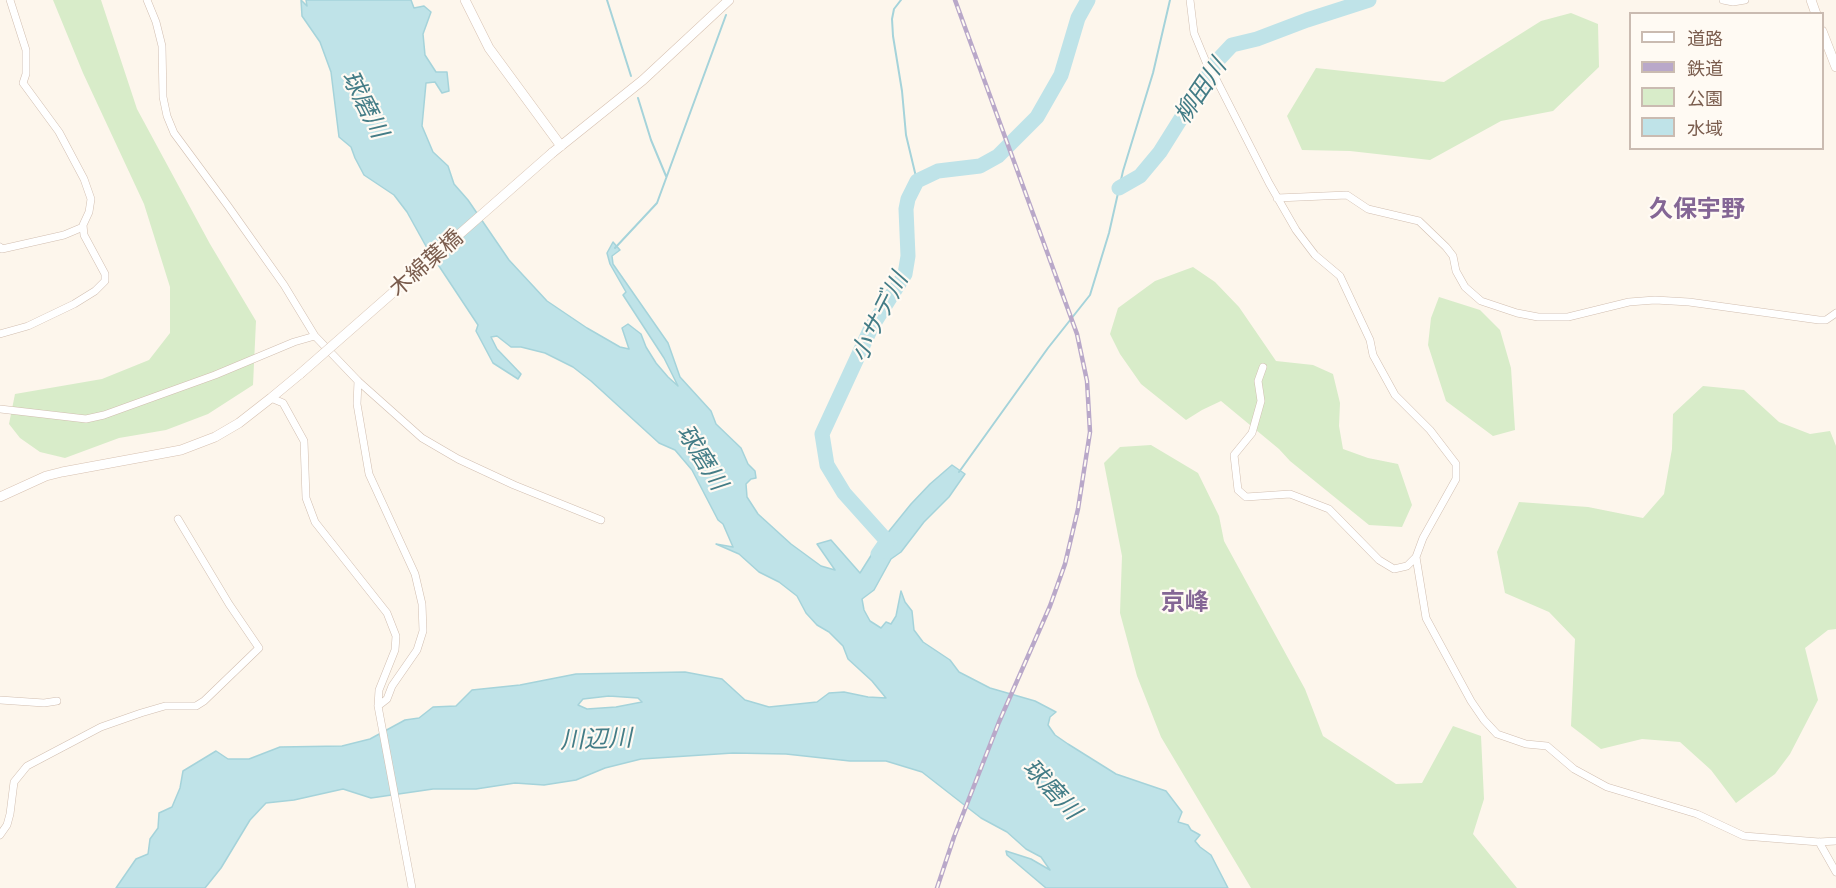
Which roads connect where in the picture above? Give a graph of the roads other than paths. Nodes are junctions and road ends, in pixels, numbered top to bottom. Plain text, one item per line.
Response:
1 (10, 0) edge
2 (147, 0) edge
3 (465, 0) edge
4 (1190, 0) edge
5 (1723, 0) edge
6 (1745, 0) edge
7 (725, 2) edge
8 (1824, 36) edge
9 (1836, 66) edge
10 (561, 146) junction
11 (1277, 198) junction
12 (83, 227) junction
13 (0, 247) edge
14 (1836, 313) edge
15 (0, 334) edge
16 (315, 336) junction
17 (1263, 367) dead end
18 (358, 381) junction
19 (272, 399) junction
20 (0, 409) edge
21 (0, 497) edge
22 (178, 519) dead end
23 (601, 520) dead end
24 (1416, 557) junction
25 (0, 700) edge
26 (57, 701) dead end
27 (378, 706) junction
28 (0, 835) edge
29 (1836, 841) edge
30 (1819, 842) junction
31 (1836, 872) edge
32 (412, 888) edge

1 - 12 street
2 - 16 street
3 - 10 street
4 - 11 street
5 - 6 street
7 - 10 street, 木綿葉橋
8 - 9 street
10 - 19 street, 木綿葉橋, bridge
11 - 14 street
11 - 24 street
12 - 13 street
12 - 15 street
16 - 18 street
16 - 20 street
17 - 24 street
18 - 23 street
18 - 27 street
19 - 21 street, 木綿葉橋
19 - 27 street
22 - 28 street
24 - 30 street
25 - 26 street
27 - 32 street
29 - 30 street
30 - 31 street

